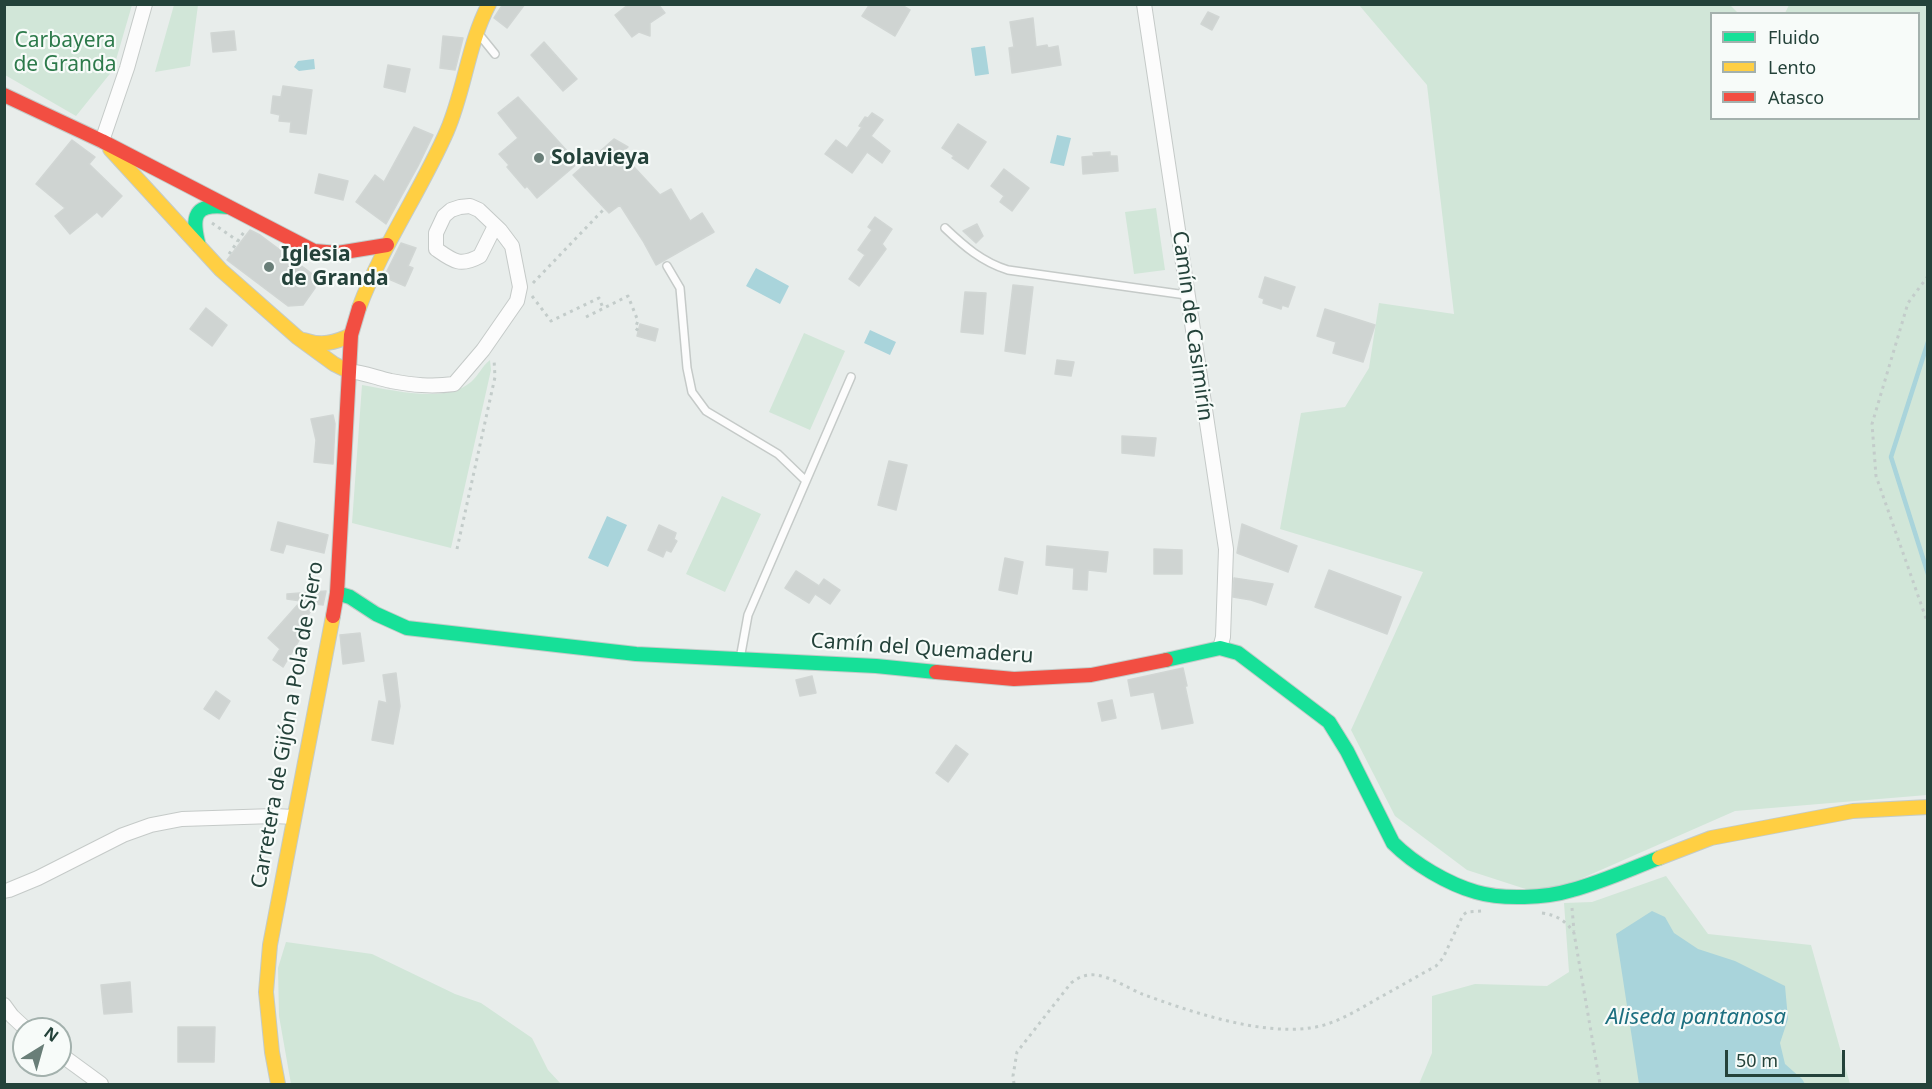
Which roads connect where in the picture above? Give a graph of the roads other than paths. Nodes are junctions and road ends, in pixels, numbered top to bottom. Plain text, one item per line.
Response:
1 (145, 4) edge
2 (489, 4) edge
3 (1144, 4) edge
4 (477, 31) junction
5 (495, 54) dead end
6 (4, 95) edge
7 (102, 141) junction
8 (233, 207) junction
9 (495, 226) junction
10 (945, 228) dead end
11 (387, 245) junction
12 (200, 247) junction
13 (364, 250) junction
14 (667, 266) dead end
15 (375, 267) junction
16 (1186, 295) junction
17 (351, 335) junction
18 (297, 337) junction
19 (348, 371) junction
20 (851, 377) dead end
21 (806, 480) junction
22 (337, 593) junction
23 (1220, 648) junction
24 (740, 659) junction
25 (1928, 807) edge
26 (294, 817) junction
27 (6, 892) edge
28 (72, 1063) edge
29 (101, 1084) edge
30 (278, 1084) edge

1 - 7 street
2 - 4 street, Carretera de Gijón a Pola de Siero
3 - 16 street, Camín de Casimirín
4 - 5 lane
4 - 11 street, Carretera de Gijón a Pola de Siero
6 - 7 street
7 - 8 street
7 - 12 street
8 - 12 street
8 - 13 street
9 - 9 street
9 - 19 street
10 - 16 lane
11 - 13 street
11 - 15 street, Carretera de Gijón a Pola de Siero
12 - 18 street
13 - 15 street
14 - 21 lane
15 - 17 street, Carretera de Gijón a Pola de Siero
16 - 23 street, Camín de Casimirín
17 - 18 street
17 - 19 street, Carretera de Gijón a Pola de Siero
18 - 19 street
19 - 22 street, Carretera de Gijón a Pola de Siero
20 - 21 lane
21 - 24 lane
22 - 24 street, Camín del Quemaderu
22 - 26 street, Carretera de Gijón a Pola de Siero
23 - 24 street, Camín del Quemaderu
23 - 25 street
26 - 27 street
26 - 30 street, Carretera de Gijón a Pola de Siero
28 - 29 street

